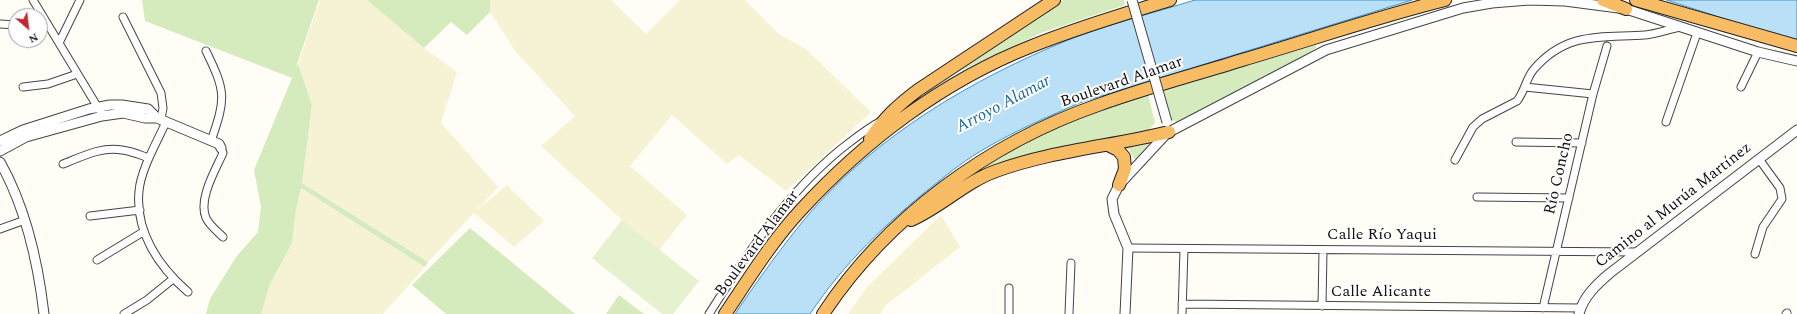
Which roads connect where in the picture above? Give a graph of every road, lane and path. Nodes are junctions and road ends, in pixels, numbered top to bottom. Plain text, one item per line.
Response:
1 (33, 0) edge
2 (80, 0) edge
3 (1054, 0) edge
4 (1132, 0) edge
5 (1170, 0) edge
6 (1445, 0) edge
7 (1603, 0) edge
8 (1636, 0) edge
9 (1626, 9) junction
10 (123, 17) dead end
11 (49, 27) joint
12 (1682, 27) junction
13 (1697, 33) junction
14 (59, 43) junction
15 (1607, 46) dead end
16 (1797, 46) edge
17 (206, 51) dead end
18 (1758, 52) junction
19 (1797, 61) edge
20 (1797, 66) edge
21 (77, 74) junction
22 (23, 87) dead end
23 (1525, 87) junction
24 (1740, 87) dead end
25 (1593, 94) junction
26 (100, 111) junction
27 (161, 120) junction
28 (883, 120) junction
29 (1666, 122) dead end
30 (55, 125) junction
31 (1168, 127) junction
32 (1797, 130) edge
33 (0, 141) edge
34 (211, 141) junction
35 (1516, 142) dead end
36 (1582, 144) junction
37 (1108, 146) junction
38 (221, 148) joint
39 (863, 149) junction
40 (0, 151) edge
41 (149, 158) junction
42 (1759, 158) junction
43 (1455, 160) dead end
44 (0, 162) edge
45 (63, 164) dead end
46 (1119, 185) junction
47 (1477, 197) dead end
48 (1569, 198) junction
49 (140, 210) junction
50 (90, 216) dead end
51 (25, 220) junction
52 (897, 226) junction
53 (0, 229) edge
54 (144, 232) junction
55 (223, 237) dead end
56 (1128, 248) junction
57 (1184, 249) junction
58 (1323, 250) junction
59 (1556, 252) junction
60 (1637, 252) junction
61 (1755, 254) dead end
62 (97, 260) dead end
63 (1071, 263) dead end
64 (173, 279) junction
65 (1009, 288) dead end
66 (188, 292) dead end
67 (1182, 304) junction
68 (1322, 306) junction
69 (1543, 308) junction
70 (1580, 311) edge
71 (44, 314) edge
72 (124, 314) edge
73 (709, 314) edge
74 (725, 314) edge
75 (823, 314) edge
76 (1009, 314) edge
77 (1068, 314) edge
78 (1125, 314) edge
79 (1182, 314) edge

1 - 11 street
2 - 14 street
3 - 28 highway
4 - 31 street, bridge
5 - 39 highway, Boulevard Alamar
6 - 52 highway, Boulevard Alamar
7 - 9 highway
8 - 16 highway
9 - 12 street
9 - 31 street
10 - 27 street
11 - 14 street
12 - 13 street
12 - 23 street
13 - 18 street
13 - 29 street
14 - 21 street
15 - 25 street, Río Concho
17 - 34 street
18 - 19 street
18 - 20 street
18 - 24 street
21 - 22 street
21 - 26 street
23 - 25 street
23 - 43 street
25 - 36 street, Río Concho
26 - 27 street
26 - 30 street
27 - 34 street
27 - 41 street
28 - 39 highway
28 - 73 street
30 - 33 street
30 - 40 street
31 - 37 highway
31 - 46 street
32 - 42 street, Camino al Murúa Martínez
34 - 38 street
35 - 36 street
36 - 48 street, Río Concho
37 - 46 highway
37 - 52 highway
38 - 55 street
39 - 74 highway, Boulevard Alamar
41 - 45 street
41 - 49 street
42 - 60 street, Camino al Murúa Martínez
42 - 61 street
44 - 51 street
46 - 56 street
47 - 48 street
48 - 59 street, Río Concho
49 - 50 street
49 - 54 street
51 - 53 street
51 - 71 street
52 - 75 highway, Boulevard Alamar
54 - 62 street
54 - 64 street
56 - 57 street, Calle Río Yaqui
56 - 78 street
57 - 58 street, Calle Río Yaqui
57 - 67 street
58 - 59 street, Calle Río Yaqui
58 - 68 street
59 - 60 street, Calle Río Yaqui
59 - 69 street, Río Concho
60 - 70 street, Camino al Murúa Martínez
63 - 77 street
64 - 66 street
64 - 72 street
65 - 76 street
67 - 68 street, Calle Alicante
67 - 79 street
68 - 69 street, Calle Alicante
69 - 70 street, Calle Alicante

